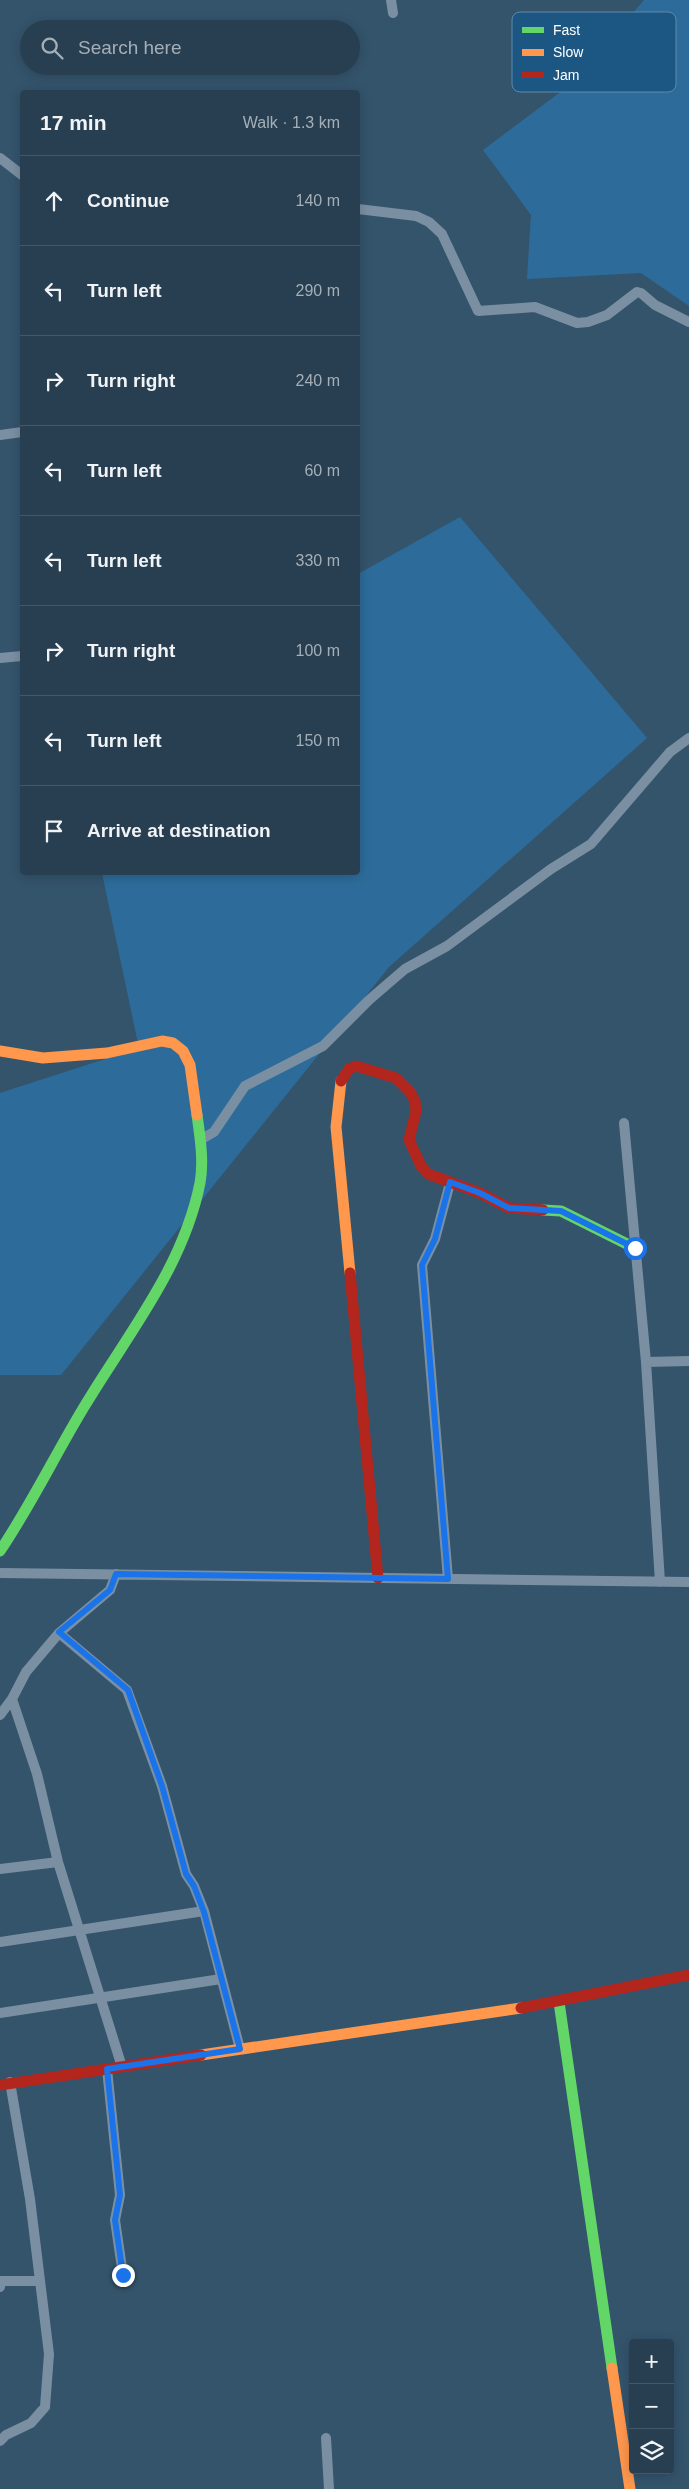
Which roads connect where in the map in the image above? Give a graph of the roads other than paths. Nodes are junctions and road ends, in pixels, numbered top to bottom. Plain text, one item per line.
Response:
1 (391, 0) edge
2 (393, 13) dead end
3 (0, 158) edge
4 (20, 173) edge
5 (360, 209) edge
6 (689, 322) edge
7 (20, 432) edge
8 (0, 435) edge
9 (20, 656) edge
10 (0, 658) edge
11 (689, 738) edge
12 (0, 1051) edge
13 (624, 1123) dead end
14 (200, 1140) junction
15 (450, 1182) junction
16 (635, 1248) junction
17 (689, 1361) edge
18 (646, 1362) junction
19 (0, 1550) edge
20 (0, 1573) edge
21 (116, 1574) junction
22 (378, 1578) junction
23 (448, 1579) junction
24 (660, 1582) junction
25 (689, 1582) edge
26 (59, 1632) junction
27 (12, 1699) junction
28 (0, 1715) edge
29 (58, 1862) junction
30 (0, 1869) edge
31 (204, 1912) junction
32 (79, 1929) junction
33 (0, 1942) edge
34 (689, 1975) edge
35 (221, 1979) junction
36 (100, 1999) junction
37 (560, 2002) junction
38 (0, 2013) edge
39 (240, 2049) junction
40 (122, 2067) junction
41 (107, 2069) junction
42 (5, 2084) edge
43 (123, 2275) dead end
44 (39, 2281) junction
45 (0, 2287) edge
46 (326, 2438) dead end
47 (0, 2441) edge
48 (329, 2489) edge
49 (630, 2489) edge

1 - 2 street
3 - 4 street
5 - 6 street
7 - 8 street
9 - 10 street
11 - 14 street
12 - 14 street
13 - 16 street
14 - 19 street
15 - 16 street
15 - 22 street
15 - 23 street
16 - 18 street
17 - 18 street
18 - 24 street
20 - 21 street
21 - 22 street
21 - 26 street
22 - 23 street
23 - 24 street
24 - 25 street
26 - 27 street
26 - 31 street
27 - 28 street
27 - 29 street
29 - 30 street
29 - 32 street
31 - 32 street
31 - 35 street
32 - 33 street
32 - 36 street
34 - 37 street
35 - 36 street
35 - 39 street
36 - 38 street
36 - 40 street
37 - 39 street
37 - 49 street
39 - 40 street
40 - 41 street
41 - 42 street
41 - 43 street
42 - 44 street
44 - 45 street
44 - 47 street
46 - 48 street

